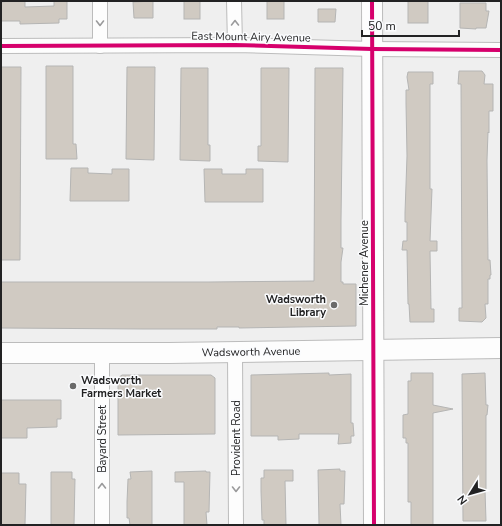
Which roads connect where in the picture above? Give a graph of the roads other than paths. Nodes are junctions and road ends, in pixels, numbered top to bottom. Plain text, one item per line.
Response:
1 (100, 1) edge
2 (234, 1) edge
3 (372, 1) edge
4 (235, 45) junction
5 (1, 46) edge
6 (100, 46) junction
7 (372, 49) junction
8 (501, 50) edge
9 (501, 348) edge
10 (374, 349) junction
11 (235, 352) junction
12 (1, 353) edge
13 (102, 354) junction
14 (102, 525) edge
15 (236, 525) edge
16 (374, 525) edge

1 -> 6 street
4 -> 2 street
3 - 7 street, Michener Avenue
4 - 6 street, East Mount Airy Avenue
4 - 7 street, East Mount Airy Avenue
5 - 6 street, East Mount Airy Avenue
7 - 8 street, East Mount Airy Avenue
7 - 10 street, Michener Avenue
9 - 10 street, Wadsworth Avenue
10 - 11 street, Wadsworth Avenue
10 - 16 street, Michener Avenue
11 - 13 street, Wadsworth Avenue
11 -> 15 street, Provident Road
12 - 13 street, Wadsworth Avenue
14 -> 13 street, Bayard Street

